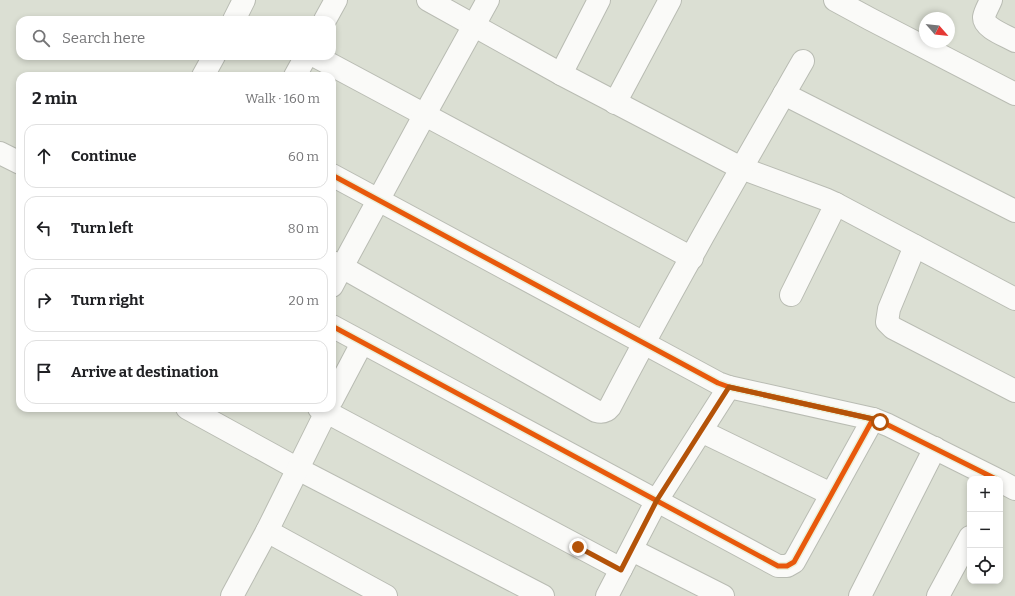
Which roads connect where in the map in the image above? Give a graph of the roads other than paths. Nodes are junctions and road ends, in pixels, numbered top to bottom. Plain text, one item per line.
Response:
1 (244, 0) edge
2 (336, 0) edge
3 (428, 0) edge
4 (488, 0) edge
5 (600, 0) edge
6 (670, 0) edge
7 (835, 0) edge
8 (991, 0) edge
9 (236, 16) edge
10 (327, 16) edge
11 (473, 26) junction
12 (1015, 40) edge
13 (212, 60) edge
14 (304, 60) edge
15 (322, 60) edge
16 (803, 61) dead end
17 (205, 72) edge
18 (297, 72) edge
19 (562, 74) junction
20 (784, 94) junction
21 (1015, 94) edge
22 (615, 103) junction
23 (425, 114) junction
24 (0, 153) edge
25 (16, 161) edge
26 (741, 168) junction
27 (336, 177) edge
28 (379, 200) junction
29 (836, 204) junction
30 (1015, 211) edge
31 (915, 246) junction
32 (692, 258) junction
33 (336, 270) edge
34 (336, 273) edge
35 (791, 295) dead end
36 (1015, 299) edge
37 (336, 328) edge
38 (362, 343) junction
39 (643, 343) junction
40 (729, 387) junction
41 (336, 389) edge
42 (1015, 391) edge
43 (194, 412) edge
44 (324, 412) edge
45 (335, 412) edge
46 (873, 419) junction
47 (701, 431) junction
48 (935, 448) junction
49 (298, 469) junction
50 (990, 476) edge
51 (1003, 483) edge
52 (1015, 489) edge
53 (831, 494) junction
54 (657, 500) junction
55 (266, 531) junction
56 (967, 543) edge
57 (632, 550) junction
58 (621, 570) junction
59 (232, 596) edge
60 (386, 596) edge
61 (543, 596) edge
62 (607, 596) edge
63 (723, 596) edge
64 (860, 596) edge
65 (938, 596) edge

1 - 9 street
2 - 10 street
3 - 11 street
4 - 11 street
5 - 19 street
6 - 22 street
7 - 21 street
8 - 12 street
11 - 19 street
11 - 23 street
13 - 17 street
14 - 18 street
15 - 23 street
16 - 20 street
19 - 22 street
20 - 26 street
20 - 30 street
22 - 26 street
23 - 28 street
23 - 32 street
24 - 25 street
26 - 29 street
26 - 32 street
27 - 28 street
28 - 33 street
28 - 39 street
29 - 31 street
29 - 35 street
31 - 36 street
31 - 42 street
32 - 39 street
34 - 39 street
37 - 38 street
38 - 41 street
38 - 54 street
39 - 40 street
40 - 46 street
40 - 47 street
43 - 49 street
44 - 49 street
45 - 58 street
46 - 48 street
46 - 53 street
47 - 53 street
47 - 54 street
48 - 50 street
48 - 64 street
49 - 55 street
49 - 61 street
51 - 52 street
53 - 54 street
54 - 57 street
55 - 59 street
55 - 60 street
56 - 65 street
57 - 58 street
57 - 63 street
58 - 62 street

